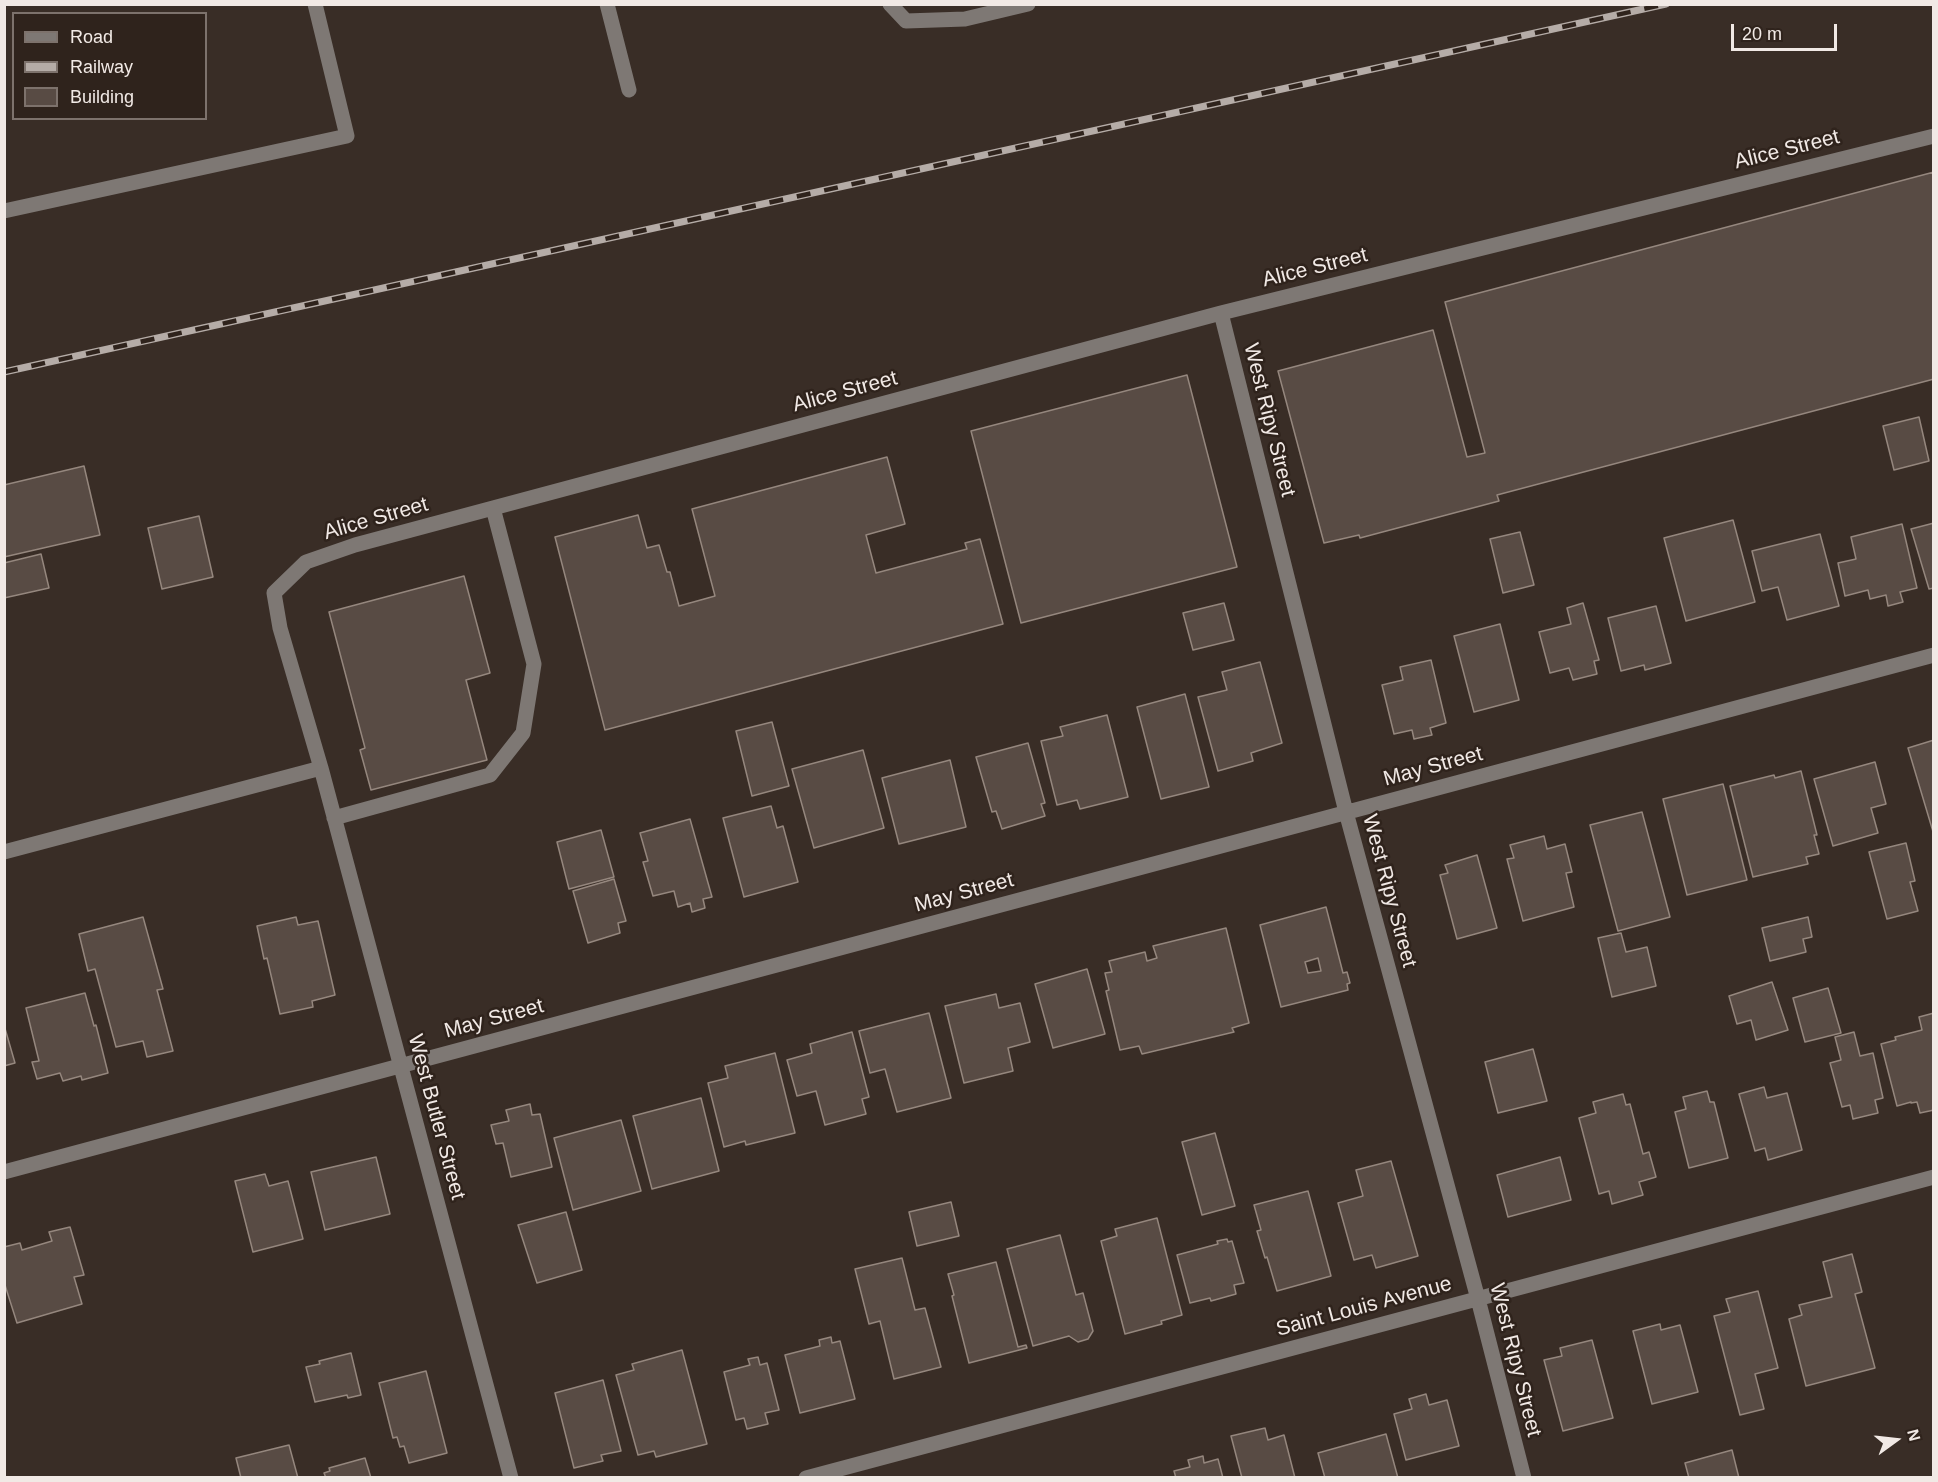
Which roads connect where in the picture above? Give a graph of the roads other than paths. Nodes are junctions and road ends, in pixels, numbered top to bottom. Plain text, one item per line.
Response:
1 (315, 4) edge
2 (607, 4) edge
3 (891, 4) edge
4 (1028, 4) edge
5 (629, 90) dead end
6 (1934, 136) edge
7 (4, 211) edge
8 (1221, 313) junction
9 (493, 508) junction
10 (1934, 655) edge
11 (321, 768) junction
12 (1346, 812) junction
13 (334, 818) junction
14 (4, 852) edge
15 (401, 1066) junction
16 (4, 1172) edge
17 (1934, 1177) edge
18 (1478, 1299) junction
19 (511, 1478) edge
20 (806, 1478) edge
21 (1524, 1478) edge

1 - 7 street
2 - 5 street
3 - 4 street
6 - 8 street, Alice Street
8 - 9 street, Alice Street
8 - 12 street, West Ripy Street
9 - 11 street, Alice Street
9 - 13 street
10 - 12 street, May Street
11 - 13 street, West Butler Street
11 - 14 street
12 - 15 street, May Street
12 - 18 street, West Ripy Street
13 - 15 street, West Butler Street
15 - 16 street, May Street
15 - 19 street, West Butler Street
17 - 18 street, Saint Louis Avenue
18 - 20 street, Saint Louis Avenue
18 - 21 street, West Ripy Street

